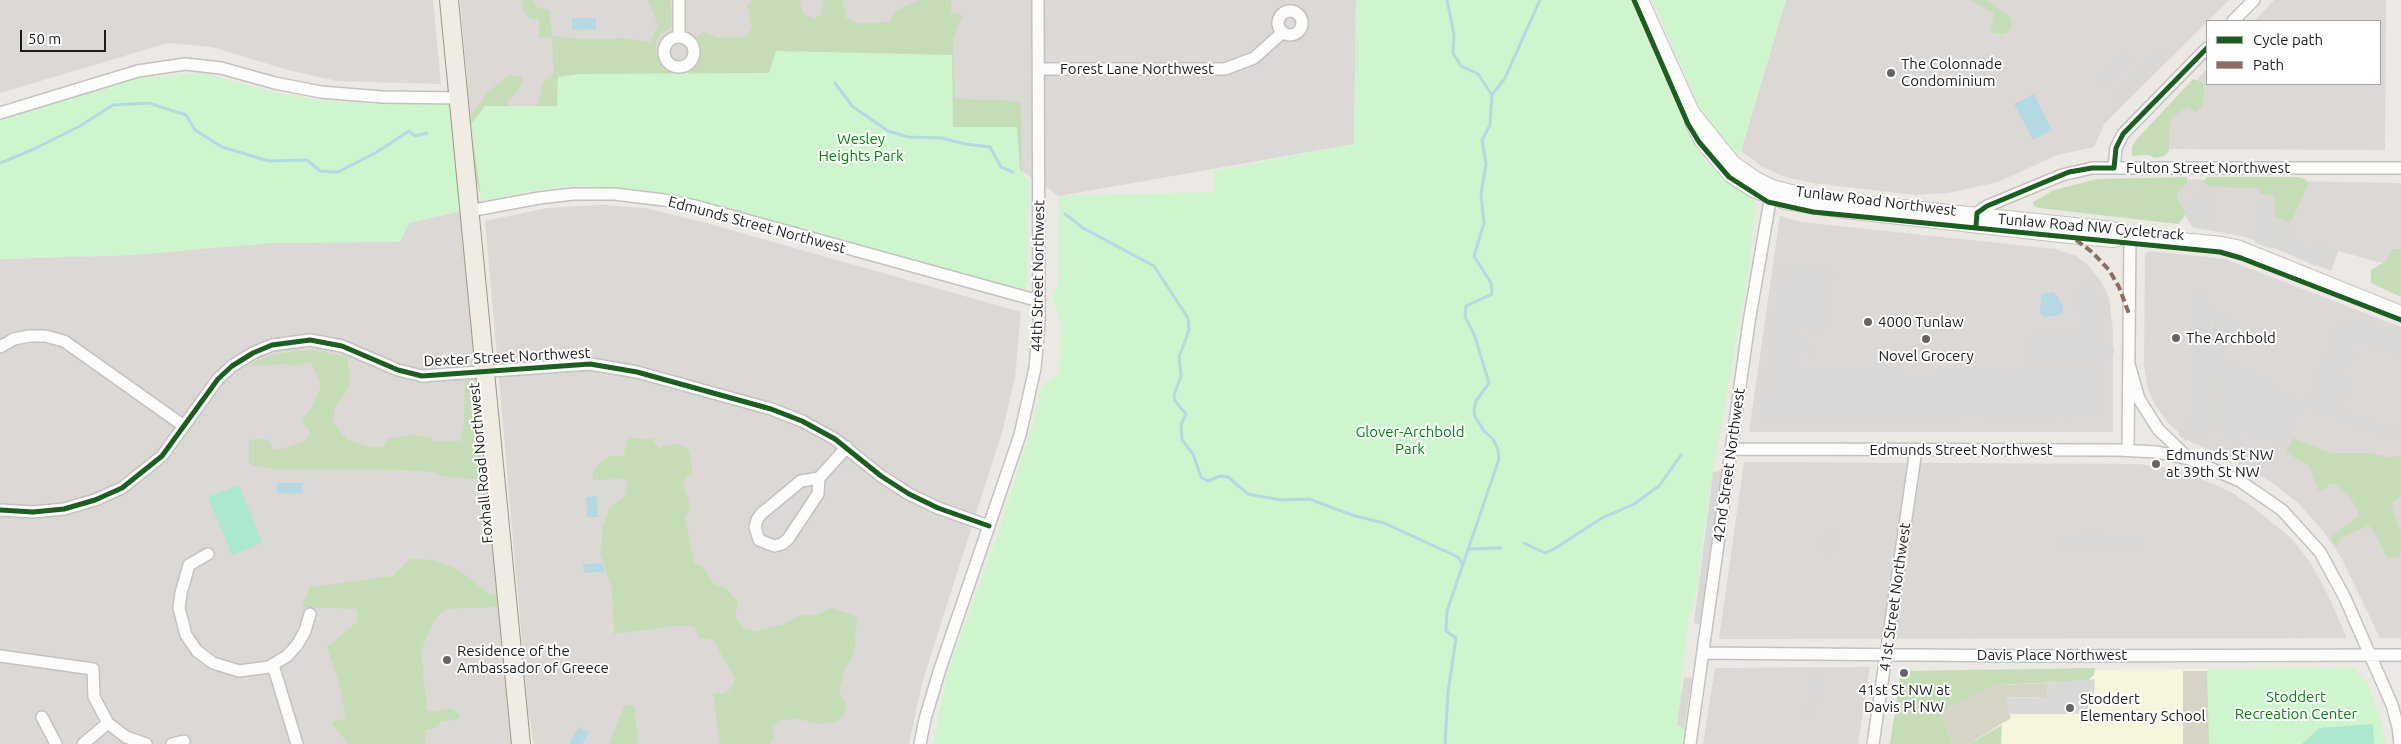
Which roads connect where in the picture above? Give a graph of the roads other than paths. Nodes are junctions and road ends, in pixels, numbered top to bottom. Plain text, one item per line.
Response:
1 (449, 0) edge
2 (679, 0) edge
3 (1038, 0) edge
4 (1641, 0) edge
5 (2254, 0) edge
6 (2234, 20) edge
7 (1283, 32) dead end
8 (680, 37) dead end
9 (2206, 49) edge
10 (1038, 69) junction
11 (458, 98) junction
12 (0, 113) edge
13 (2114, 168) junction
14 (2401, 168) edge
15 (1771, 192) junction
16 (469, 211) junction
17 (1977, 220) junction
18 (2130, 235) junction
19 (1039, 301) junction
20 (2401, 313) edge
21 (0, 347) edge
22 (2129, 364) junction
23 (485, 373) junction
24 (184, 426) junction
25 (847, 447) junction
26 (1731, 449) junction
27 (1916, 450) junction
28 (2128, 450) junction
29 (2189, 459) junction
30 (819, 478) junction
31 (0, 510) edge
32 (990, 526) junction
33 (208, 554) dead end
34 (310, 614) dead end
35 (1703, 653) junction
36 (1887, 655) junction
37 (2371, 655) junction
38 (2401, 655) edge
39 (0, 656) edge
40 (273, 665) junction
41 (42, 717) dead end
42 (108, 723) junction
43 (184, 741) dead end
44 (56, 744) edge
45 (83, 744) edge
46 (146, 744) edge
47 (172, 744) edge
48 (297, 744) edge
49 (521, 744) edge
50 (920, 744) edge
51 (1690, 744) edge
52 (1873, 744) edge
53 (2400, 744) edge

1 - 11 main road, Foxhall Road Northwest
2 - 8 street
3 - 10 street, 44th Street Northwest
4 - 15 street, Tunlaw Road Northwest
5 - 6 street
7 - 10 street, Forest Lane Northwest
9 - 13 street
10 - 19 street, 44th Street Northwest
11 - 12 street
11 - 16 main road, Foxhall Road Northwest
13 - 14 street, Fulton Street Northwest
13 - 17 street, Fulton Street Northwest
15 - 17 street, Tunlaw Road Northwest
15 - 26 street, 42nd Street Northwest
16 - 19 street, Edmunds Street Northwest
16 - 23 main road, Foxhall Road Northwest
17 - 18 street, Tunlaw Road Northwest
18 - 20 street, Tunlaw Road Northwest
18 - 22 street
19 - 32 street, 44th Street Northwest
21 - 24 street
22 - 28 street
22 - 29 street
23 - 24 street, Dexter Street Northwest
23 - 25 street, Dexter Street Northwest
23 - 49 main road, Foxhall Road Northwest
24 - 31 street, Dexter Street Northwest
25 - 30 street
25 - 32 street, Dexter Street Northwest
26 - 27 street, Edmunds Street Northwest
26 - 35 street, 42nd Street Northwest
27 - 28 street, Edmunds Street Northwest
27 - 36 street, 41st Street Northwest
28 - 29 street, Edmunds Street Northwest
29 - 37 street, Edmunds Street Northwest
30 - 30 street
32 - 50 street, 44th Street Northwest
33 - 40 street
34 - 40 street
35 - 36 street, Davis Place Northwest
35 - 51 street, 42nd Street Northwest
36 - 37 street, Davis Place Northwest
36 - 52 street, 41st Street Northwest
37 - 38 street, Davis Place Northwest
37 - 53 street, Edmunds Street Northwest
39 - 42 street
40 - 48 street
41 - 44 street
42 - 45 street
42 - 46 street
43 - 47 street

